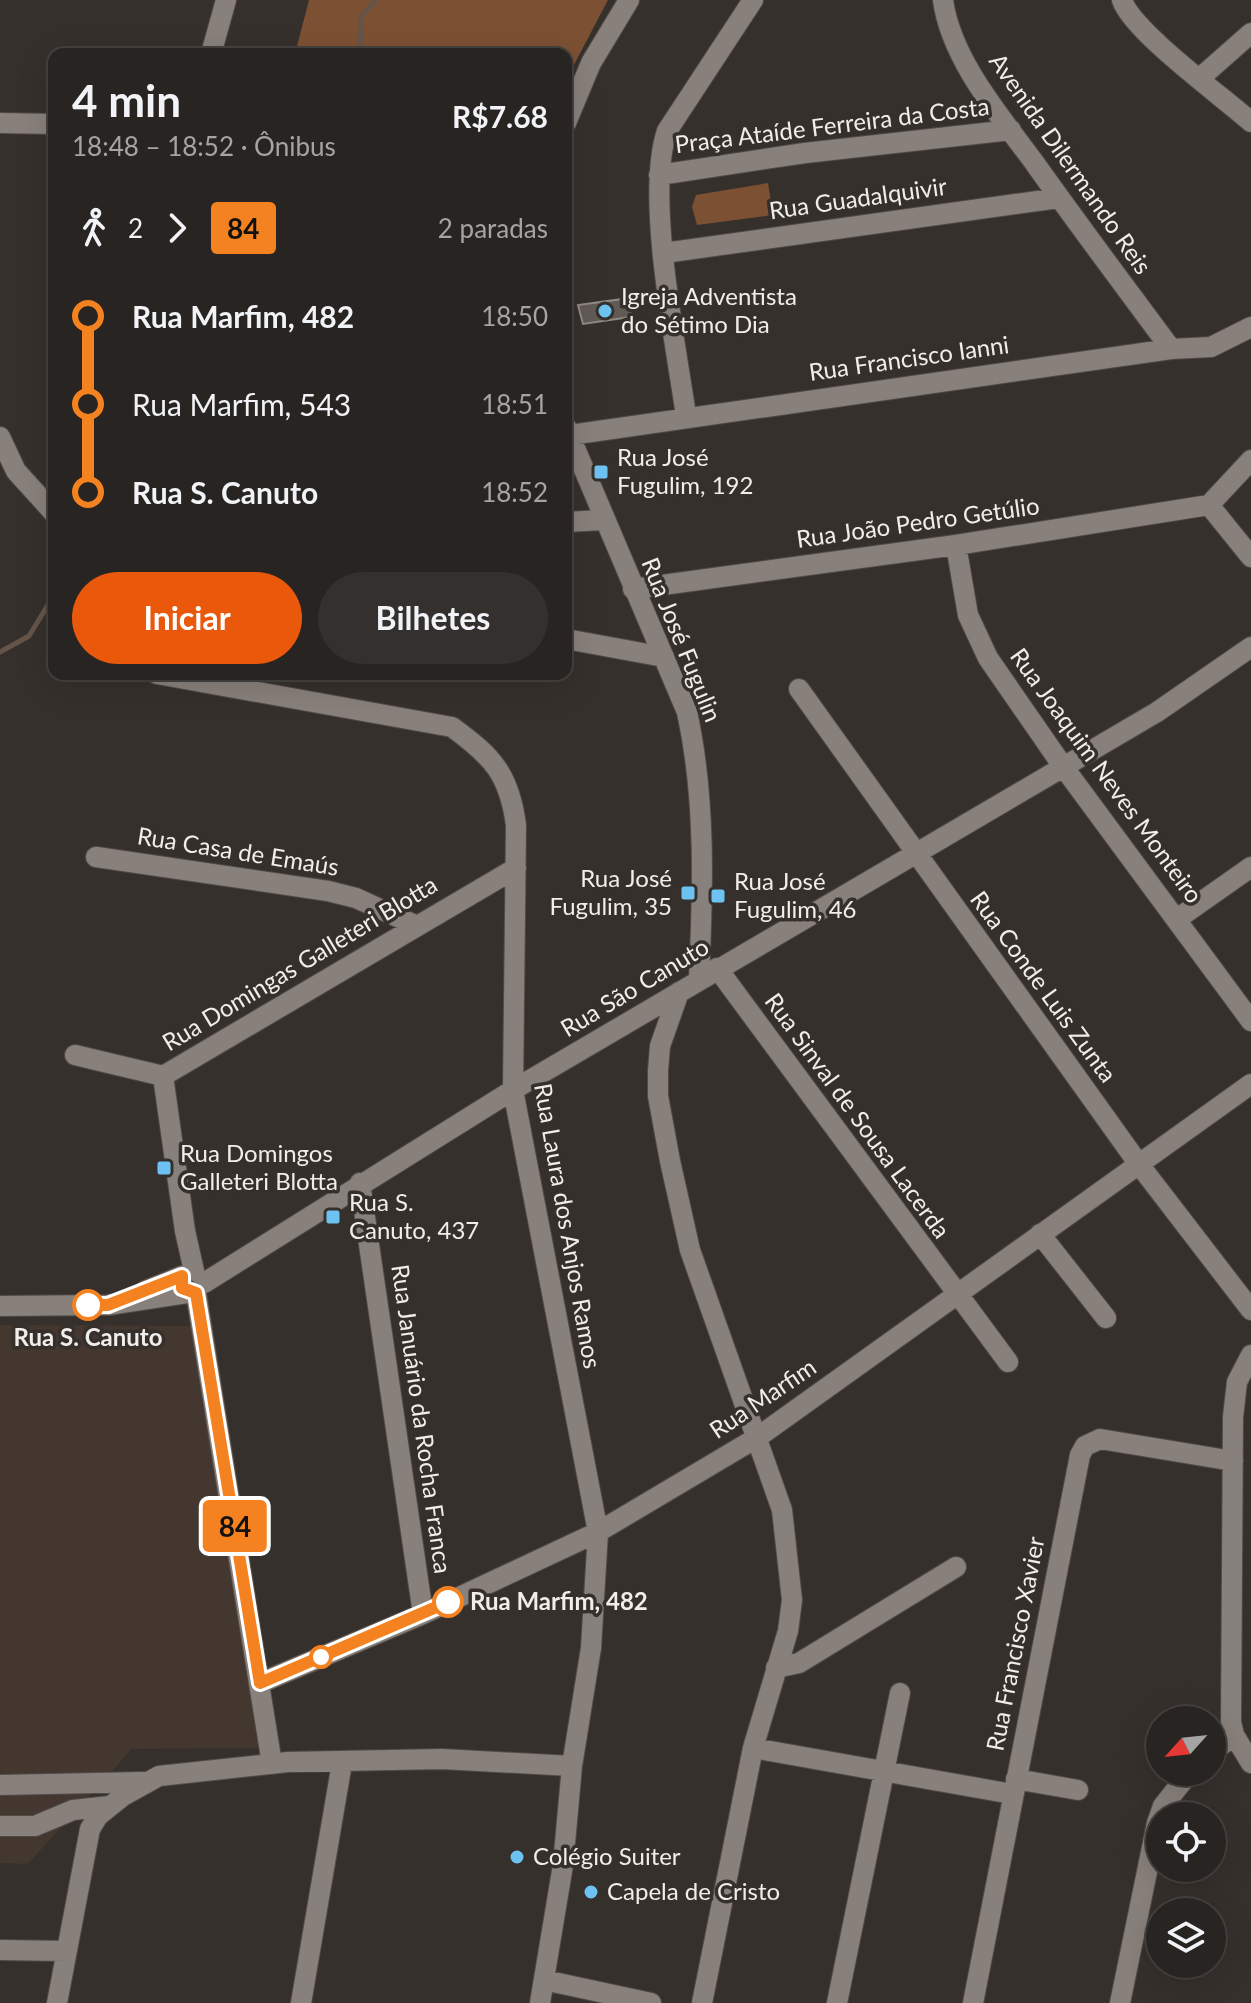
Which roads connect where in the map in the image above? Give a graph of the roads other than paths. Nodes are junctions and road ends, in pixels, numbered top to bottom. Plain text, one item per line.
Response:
1 (226, 0) edge
2 (629, 0) edge
3 (753, 0) edge
4 (943, 0) edge
5 (1122, 0) edge
6 (1251, 33) edge
7 (213, 48) edge
8 (1200, 78) junction
9 (572, 109) edge
10 (1251, 122) edge
11 (0, 123) edge
12 (48, 124) edge
13 (1011, 130) junction
14 (659, 175) junction
15 (1059, 198) junction
16 (664, 253) junction
17 (1251, 327) edge
18 (1171, 349) junction
19 (686, 416) junction
20 (572, 430) edge
21 (0, 437) edge
22 (572, 441) edge
23 (1251, 460) edge
24 (1209, 505) junction
25 (48, 506) edge
26 (603, 520) junction
27 (572, 522) edge
28 (956, 545) junction
29 (1251, 557) edge
30 (633, 589) junction
31 (572, 640) edge
32 (1251, 647) edge
33 (664, 657) junction
34 (190, 680) edge
35 (799, 689) dead end
36 (1062, 765) junction
37 (915, 855) junction
38 (96, 857) dead end
39 (1251, 867) edge
40 (516, 868) junction
41 (1177, 919) junction
42 (415, 925) junction
43 (717, 968) junction
44 (699, 979) junction
45 (679, 992) junction
46 (1251, 1021) edge
47 (75, 1055) dead end
48 (163, 1076) junction
49 (1251, 1084) edge
50 (513, 1090) junction
51 (1138, 1163) junction
52 (360, 1183) junction
53 (1040, 1234) junction
54 (193, 1280) junction
55 (1243, 1284) edge
56 (955, 1295) junction
57 (0, 1306) edge
58 (1251, 1310) edge
59 (1106, 1318) dead end
60 (1251, 1355) edge
61 (1008, 1362) dead end
62 (758, 1437) junction
63 (1233, 1461) junction
64 (598, 1532) junction
65 (956, 1567) dead end
66 (423, 1614) junction
67 (776, 1668) junction
68 (260, 1683) junction
69 (900, 1693) dead end
70 (1234, 1735) junction
71 (1226, 1742) edge
72 (753, 1748) junction
73 (342, 1763) junction
74 (1251, 1763) edge
75 (272, 1764) junction
76 (572, 1766) junction
77 (883, 1771) junction
78 (151, 1779) junction
79 (0, 1785) edge
80 (1014, 1786) junction
81 (1179, 1786) edge
82 (1078, 1790) dead end
83 (110, 1806) junction
84 (0, 1826) edge
85 (0, 1950) edge
86 (66, 1951) junction
87 (544, 1980) junction
88 (57, 2003) edge
89 (301, 2003) edge
90 (540, 2003) edge
91 (651, 2003) edge
92 (702, 2003) edge
93 (837, 2003) edge
94 (973, 2003) edge
95 (1120, 2003) edge

1 - 7 street
2 - 9 street
3 - 14 street
4 - 13 street, Avenida Dilermando Reis
5 - 8 street
6 - 8 street
8 - 10 street
11 - 12 street
13 - 14 street, Praça Ataíde Ferreira da Costa
13 - 15 street, Avenida Dilermando Reis
14 - 16 street
15 - 16 street, Rua Guadalquivir
15 - 18 street, Avenida Dilermando Reis
16 - 19 street
17 - 18 street, Rua Francisco Ianni
18 - 19 street, Rua Francisco Ianni
19 - 20 street, Rua Francisco Ianni
21 - 25 street
22 - 26 street, Rua José Fugulin
23 - 24 street
24 - 28 street, Rua João Pedro Getúlio
24 - 29 street
26 - 27 street
26 - 30 street, Rua José Fugulin
28 - 30 street, Rua João Pedro Getúlio
28 - 36 street, Rua Joaquim Neves Monteiro
30 - 33 street, Rua José Fugulin
31 - 33 street
32 - 36 street, Rua São Canuto
33 - 44 street, Rua José Fugulin
34 - 40 street, Rua Laura dos Anjos Ramos
35 - 37 street, Rua Conde Luis Zunta
36 - 37 street, Rua São Canuto
36 - 41 street, Rua Joaquim Neves Monteiro
37 - 43 street, Rua São Canuto
37 - 51 street, Rua Conde Luis Zunta
38 - 42 street, Rua Casa de Emaús
39 - 41 street
40 - 42 street, Rua Domingas Galleteri Blotta
40 - 50 street, Rua Laura dos Anjos Ramos
41 - 46 street, Rua Joaquim Neves Monteiro
42 - 48 street, Rua Domingas Galleteri Blotta
43 - 44 street, Rua São Canuto
43 - 56 street, Rua Sinval de Sousa Lacerda
44 - 45 street, Rua São Canuto
45 - 50 street, Rua São Canuto
45 - 62 street
47 - 48 street
48 - 54 street, Rua Domingas Galleteri Blotta
49 - 51 street, Rua Marfim
50 - 52 street, Rua São Canuto
50 - 64 street, Rua Laura dos Anjos Ramos
51 - 53 street, Rua Marfim
51 - 55 street, Rua Conde Luis Zunta
52 - 54 street, Rua São Canuto
52 - 66 street, Rua Januário da Rocha Franca
53 - 56 street, Rua Marfim
53 - 59 street
54 - 57 street, Rua São Canuto
54 - 68 street, Rua Domingas Galleteri Blotta
55 - 58 street, Rua Conde Luis Zunta
56 - 61 street, Rua Sinval de Sousa Lacerda
56 - 62 street, Rua Marfim
60 - 63 street
62 - 64 street, Rua Marfim
62 - 67 street
63 - 70 street
63 - 80 street, Rua Francisco Xavier
64 - 66 street, Rua Marfim
64 - 76 street, Rua Laura dos Anjos Ramos
65 - 67 street
66 - 68 street, Rua Marfim
67 - 72 street
68 - 75 street, Rua Domingas Galleteri Blotta
69 - 77 street
70 - 71 street
70 - 74 street
72 - 77 street
72 - 92 street
73 - 75 street
73 - 76 street
73 - 89 street
75 - 78 street
76 - 87 street, Rua Laura dos Anjos Ramos
77 - 80 street
77 - 93 street
78 - 79 street
78 - 83 street
80 - 82 street
80 - 94 street, Rua Francisco Xavier
81 - 95 street
83 - 84 street
83 - 86 street
85 - 86 street
86 - 88 street
87 - 90 street, Rua Laura dos Anjos Ramos
87 - 91 street

